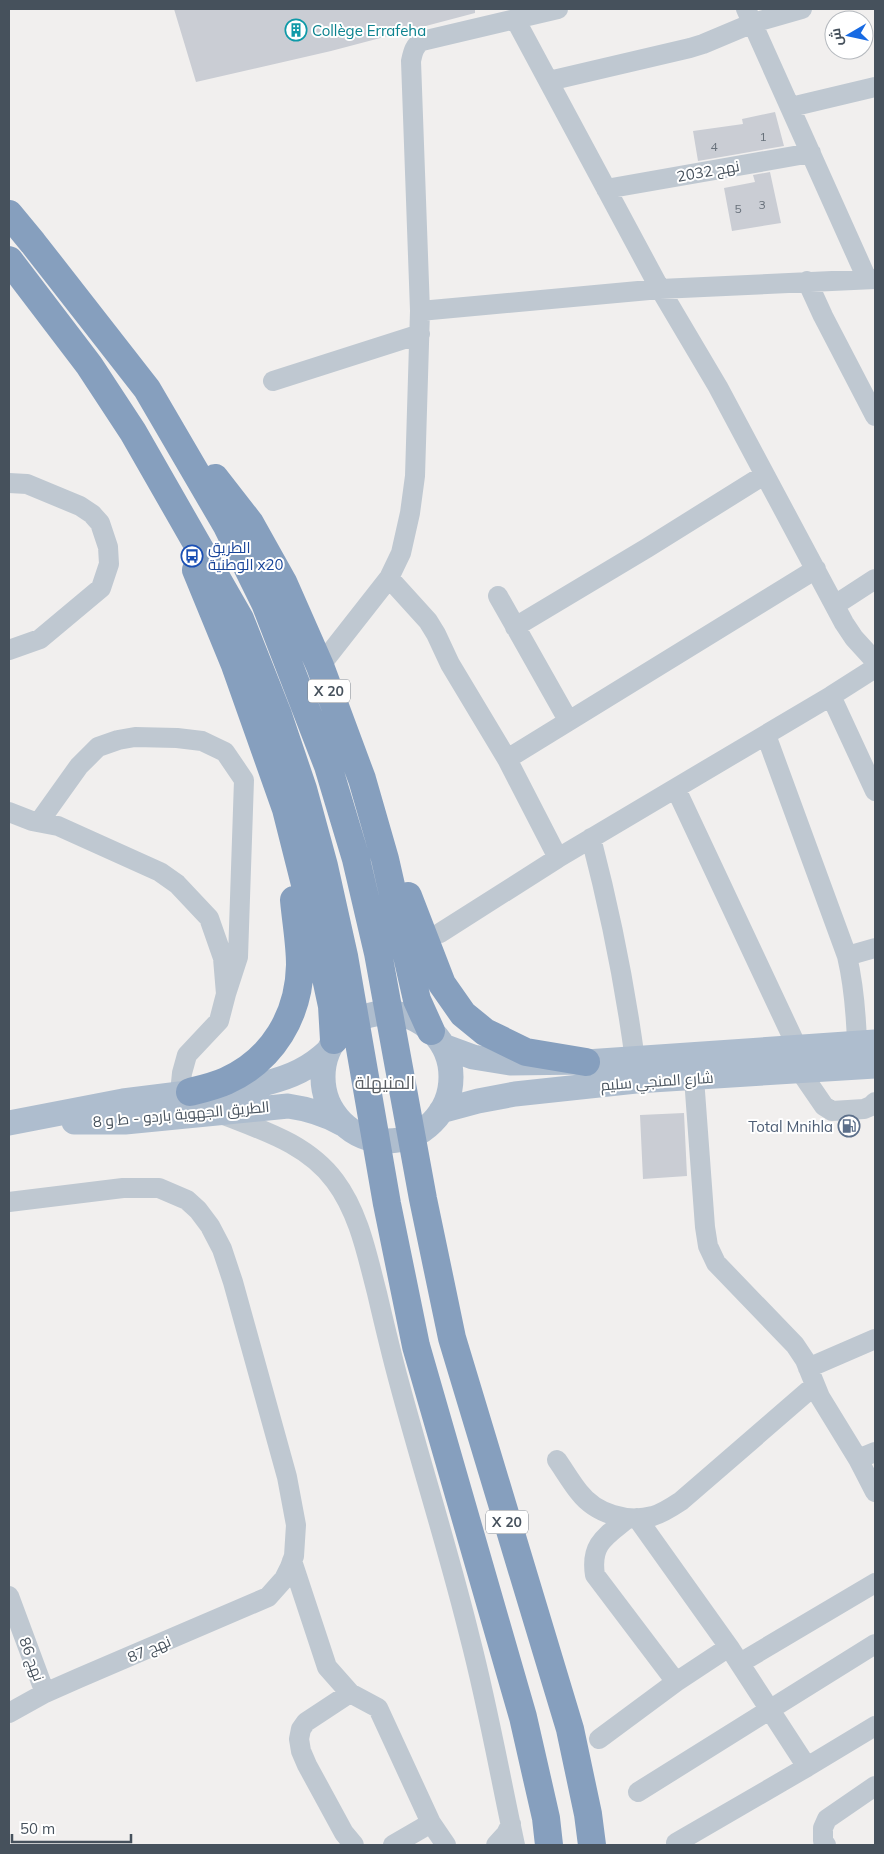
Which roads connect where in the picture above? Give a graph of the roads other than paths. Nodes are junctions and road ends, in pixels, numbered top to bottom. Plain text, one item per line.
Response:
1 (558, 9) edge
2 (802, 9) edge
3 (750, 16) edge
4 (515, 19) junction
5 (549, 80) junction
6 (875, 88) edge
7 (791, 108) junction
8 (810, 153) junction
9 (606, 189) junction
10 (9, 214) edge
11 (9, 260) edge
12 (871, 279) edge
13 (807, 282) junction
14 (660, 289) junction
15 (420, 311) junction
16 (420, 334) junction
17 (273, 381) dead end
18 (147, 389) junction
19 (875, 416) edge
20 (133, 432) junction
21 (764, 475) junction
22 (9, 483) edge
23 (816, 569) junction
24 (389, 578) junction
25 (875, 579) edge
26 (498, 596) dead end
27 (834, 605) junction
28 (515, 627) junction
29 (9, 650) edge
30 (875, 661) edge
31 (320, 666) junction
32 (875, 668) edge
33 (831, 696) junction
34 (568, 720) junction
35 (766, 735) junction
36 (507, 759) junction
37 (274, 773) junction
38 (362, 778) junction
39 (676, 789) junction
40 (875, 791) edge
41 (9, 812) edge
42 (39, 822) junction
43 (591, 838) junction
44 (558, 858) junction
45 (440, 933) dead end
46 (875, 948) edge
47 (847, 956) junction
48 (226, 994) junction
49 (437, 1039) junction
50 (866, 1042) edge
51 (331, 1045) junction
52 (797, 1047) junction
53 (635, 1060) junction
54 (586, 1062) junction
55 (875, 1066) edge
56 (800, 1071) junction
57 (694, 1078) junction
58 (185, 1093) junction
59 (875, 1102) edge
60 (441, 1111) junction
61 (217, 1112) junction
62 (12, 1122) edge
63 (343, 1124) junction
64 (9, 1202) edge
65 (875, 1339) edge
66 (812, 1376) junction
67 (867, 1455) edge
68 (557, 1460) dead end
69 (875, 1492) edge
70 (632, 1519) junction
71 (288, 1570) junction
72 (875, 1583) edge
73 (9, 1596) edge
74 (875, 1644) edge
75 (735, 1655) junction
76 (676, 1682) junction
77 (45, 1693) junction
78 (350, 1693) junction
79 (771, 1710) junction
80 (9, 1713) edge
81 (875, 1726) edge
82 (599, 1739) dead end
83 (808, 1767) junction
84 (875, 1786) edge
85 (638, 1792) dead end
86 (431, 1823) junction
87 (511, 1824) junction
88 (676, 1844) dead end
89 (354, 1845) edge
90 (393, 1845) edge
91 (446, 1845) edge
92 (496, 1845) edge
93 (515, 1845) edge
94 (549, 1845) edge
95 (592, 1845) edge
96 (826, 1845) edge

1 - 4 street
2 - 3 street
3 - 5 street
3 - 7 street
4 - 5 street
4 - 15 street
5 - 9 street
6 - 7 street
7 - 8 street
8 - 9 street, نهج 2032
8 - 12 street
9 - 14 street
10 - 18 highway, X 20
11 - 20 highway, X 20
12 - 13 street
13 - 14 street
13 - 19 street
14 - 15 street
14 - 21 street
15 - 16 street
16 - 17 street
16 - 24 street
18 - 31 highway, X 20
18 - 95 highway, X 20
20 - 37 highway, X 20
20 - 94 highway, X 20
21 - 23 street
21 - 28 street
22 - 29 street
23 - 27 street
23 - 34 street
24 - 31 street
24 - 36 street
25 - 27 street
26 - 28 street
27 - 30 street
28 - 34 street
31 - 38 highway, X 20
32 - 33 street
33 - 35 street
33 - 40 street
34 - 36 street
35 - 39 street
35 - 47 street
36 - 44 street
37 - 51 highway, X 20
37 - 58 highway
38 - 49 highway, X 20
38 - 54 highway
39 - 43 street
39 - 52 street
41 - 42 street
42 - 48 street
42 - 48 street
43 - 44 street
43 - 53 street
44 - 45 street
46 - 47 street
47 - 50 street
48 - 58 street
49 - 51 main road
49 - 54 main road, شارع المنجي سليم
49 - 60 main road
50 - 52 main road, شارع المنجي سليم
51 - 58 main road, الطريق الجهوية باردو - ط و 8
51 - 63 main road
52 - 53 main road, شارع المنجي سليم
53 - 54 main road, شارع المنجي سليم
55 - 56 main road, شارع المنجي سليم
56 - 57 main road, شارع المنجي سليم
56 - 59 street
57 - 60 main road, شارع المنجي سليم
57 - 66 street
58 - 62 main road, الطريق الجهوية باردو - ط و 8
60 - 63 main road
61 - 62 main road, الطريق الجهوية باردو - ط و 8
61 - 63 main road, الطريق الجهوية باردو - ط و 8
61 - 87 street
64 - 71 street
65 - 66 street
66 - 67 street
66 - 70 street
67 - 69 street
68 - 70 street
70 - 75 street
70 - 76 street
71 - 77 street, نهج 87
71 - 78 street
72 - 75 street
73 - 77 street, نهج 86
74 - 79 street
75 - 76 street
75 - 79 street
76 - 82 street
77 - 80 street, نهج 87
78 - 86 street
78 - 89 street
79 - 83 street
79 - 85 street
81 - 83 street
83 - 88 street
84 - 96 street
86 - 90 street
86 - 91 street
87 - 92 street
87 - 93 street

